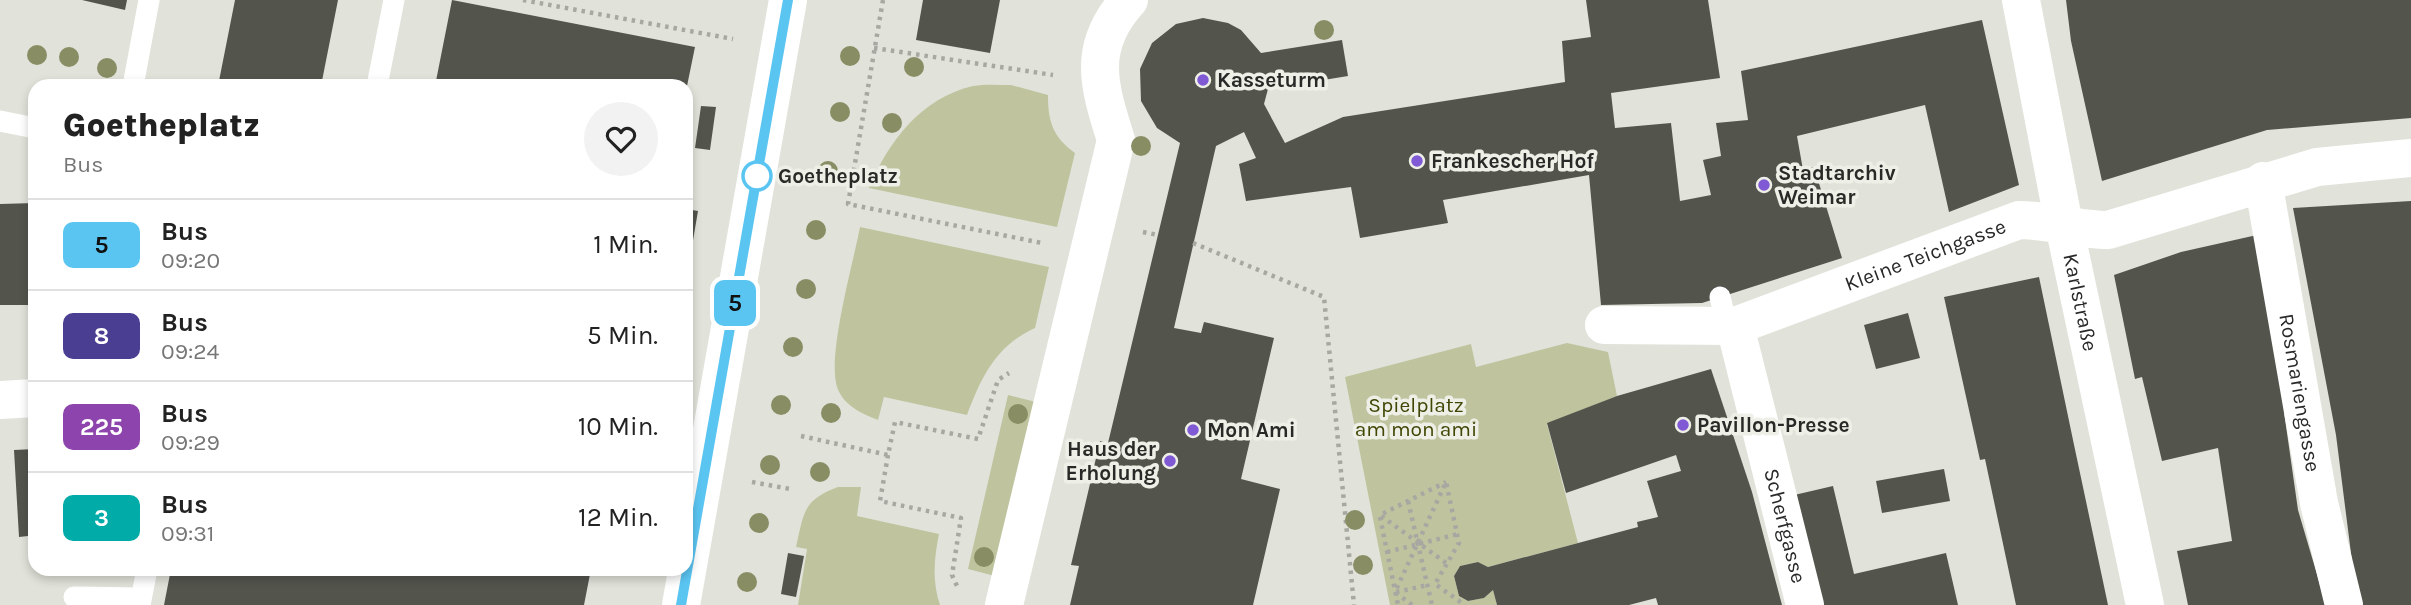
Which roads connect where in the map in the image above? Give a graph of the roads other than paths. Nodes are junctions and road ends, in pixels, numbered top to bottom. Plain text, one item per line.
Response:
1 (149, 0) edge
2 (394, 0) edge
3 (788, 0) edge
4 (1129, 0) edge
5 (2021, 0) edge
6 (134, 79) edge
7 (378, 79) edge
8 (0, 121) edge
9 (28, 127) edge
10 (2411, 158) edge
11 (2263, 181) junction
12 (2064, 225) junction
13 (1727, 316) junction
14 (1604, 325) dead end
15 (28, 398) edge
16 (0, 400) edge
17 (693, 537) edge
18 (146, 576) edge
19 (686, 576) edge
20 (74, 597) dead end
21 (141, 601) edge
22 (681, 605) edge
23 (1004, 605) edge
24 (1805, 605) edge
25 (2145, 605) edge
26 (2344, 605) edge

1 - 6 lane
2 - 7 lane
3 - 17 street
4 - 23 street
5 - 12 street, Karlstraße
8 - 9 lane
10 - 11 street, Kleine Teichgasse
11 - 12 street, Kleine Teichgasse
11 - 26 street, Rosmariengasse
12 - 13 street, Kleine Teichgasse
12 - 25 street, Karlstraße
13 - 14 street, Kleine Teichgasse
13 - 24 street, Scherfgasse
15 - 16 street
18 - 21 lane
19 - 22 street
20 - 21 lane

